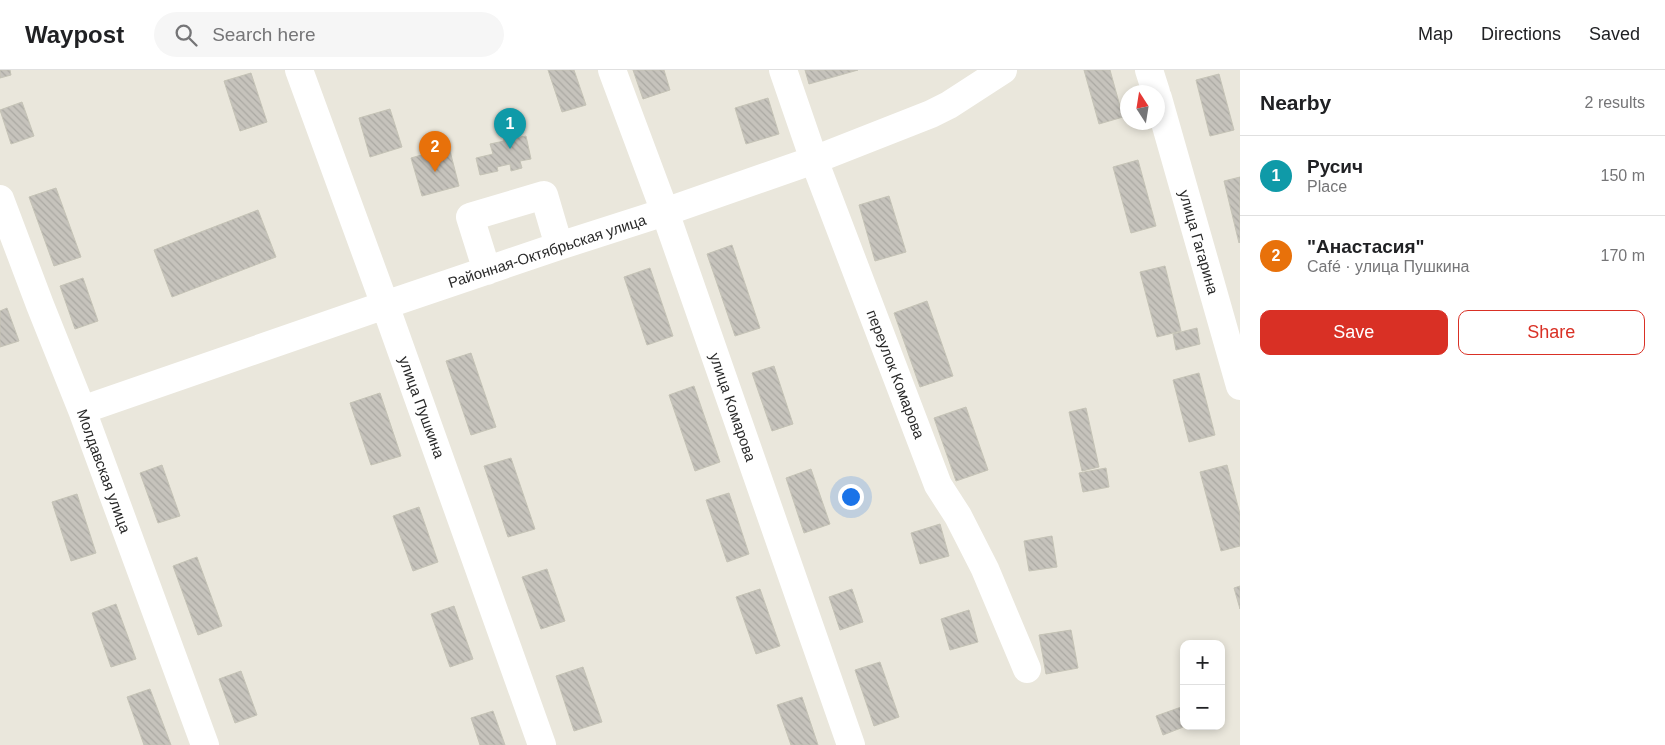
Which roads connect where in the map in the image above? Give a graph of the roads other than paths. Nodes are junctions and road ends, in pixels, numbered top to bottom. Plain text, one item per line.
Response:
1 (299, 70) edge
2 (612, 70) edge
3 (783, 70) edge
4 (1002, 70) edge
5 (1149, 70) edge
6 (1154, 85) edge
7 (1165, 123) edge
8 (814, 160) junction
9 (0, 199) edge
10 (665, 212) junction
11 (559, 246) junction
12 (487, 271) junction
13 (385, 305) junction
14 (1240, 386) edge
15 (82, 410) junction
16 (1027, 670) dead end
17 (205, 745) edge
18 (542, 745) edge
19 (851, 745) edge

1 - 13 street, улица Пушкина
2 - 10 street, улица Комарова
3 - 8 street, переулок Комарова
4 - 8 street, Районная-Октябрьская улица
5 - 6 street
7 - 14 street, улица Гагарина
8 - 10 street, Районная-Октябрьская улица
8 - 16 street, переулок Комарова
9 - 15 street, Молдавская улица
10 - 11 street, Районная-Октябрьская улица
10 - 19 street, улица Комарова
11 - 12 street, Районная-Октябрьская улица
11 - 12 street
12 - 13 street, Районная-Октябрьская улица
13 - 15 street, Районная-Октябрьская улица
13 - 18 street, улица Пушкина
15 - 17 street, Молдавская улица

